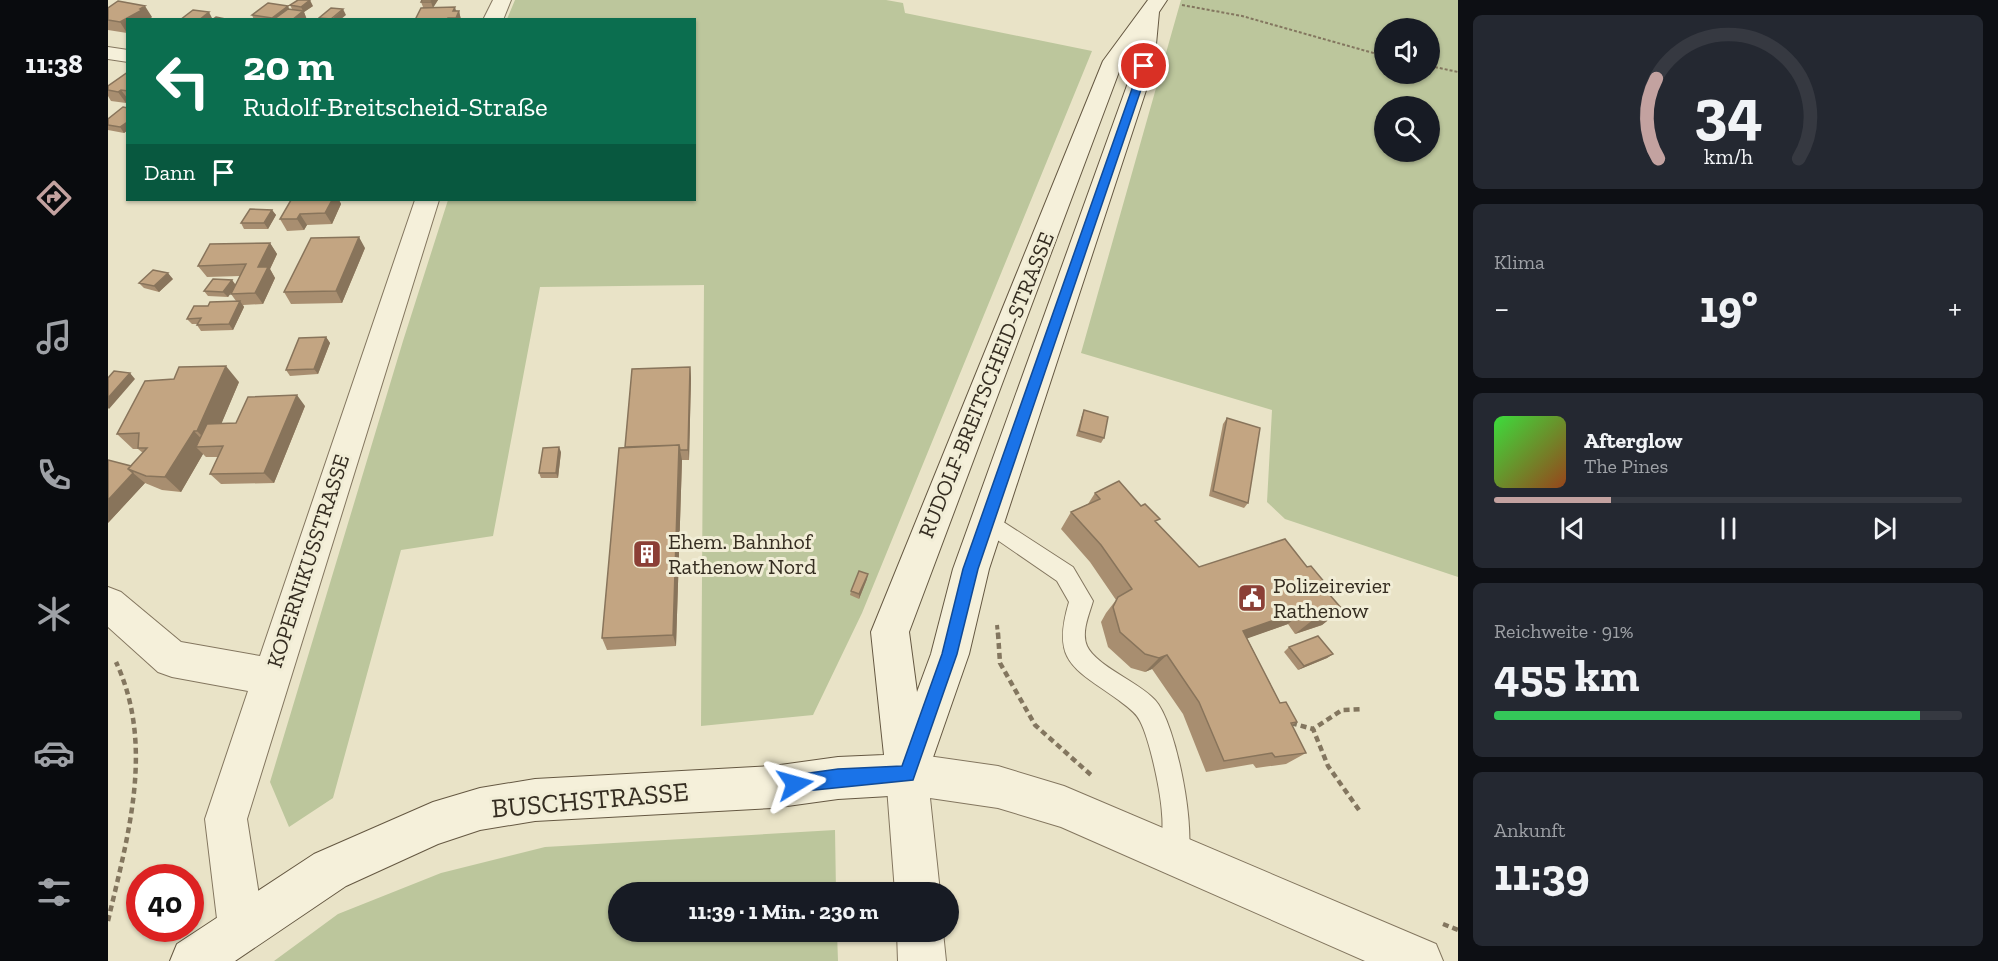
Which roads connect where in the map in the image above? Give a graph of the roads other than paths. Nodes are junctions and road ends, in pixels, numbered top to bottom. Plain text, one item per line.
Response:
1 (502, 0) edge
2 (1155, 5) edge
3 (494, 18) edge
4 (108, 53) edge
5 (126, 56) edge
6 (427, 201) edge
7 (988, 521) junction
8 (108, 604) edge
9 (271, 676) junction
10 (907, 774) junction
11 (1176, 854) junction
12 (916, 882) edge
13 (241, 927) junction
14 (921, 942) edge
15 (194, 961) edge
16 (922, 961) edge
17 (1419, 961) edge

1 - 3 street
2 - 7 street, RUDOLF-BREITSCHEID-STRASSE
2 - 10 street, RUDOLF-BREITSCHEID-STRASSE
4 - 5 street
6 - 9 street, KOPERNIKUSSTRASSE
7 - 10 street, RUDOLF-BREITSCHEID-STRASSE
7 - 11 lane
8 - 9 street
9 - 13 street, KOPERNIKUSSTRASSE
10 - 11 street
10 - 12 street
10 - 13 street, BUSCHSTRASSE
11 - 17 street
13 - 15 street, BUSCHSTRASSE
14 - 16 street

